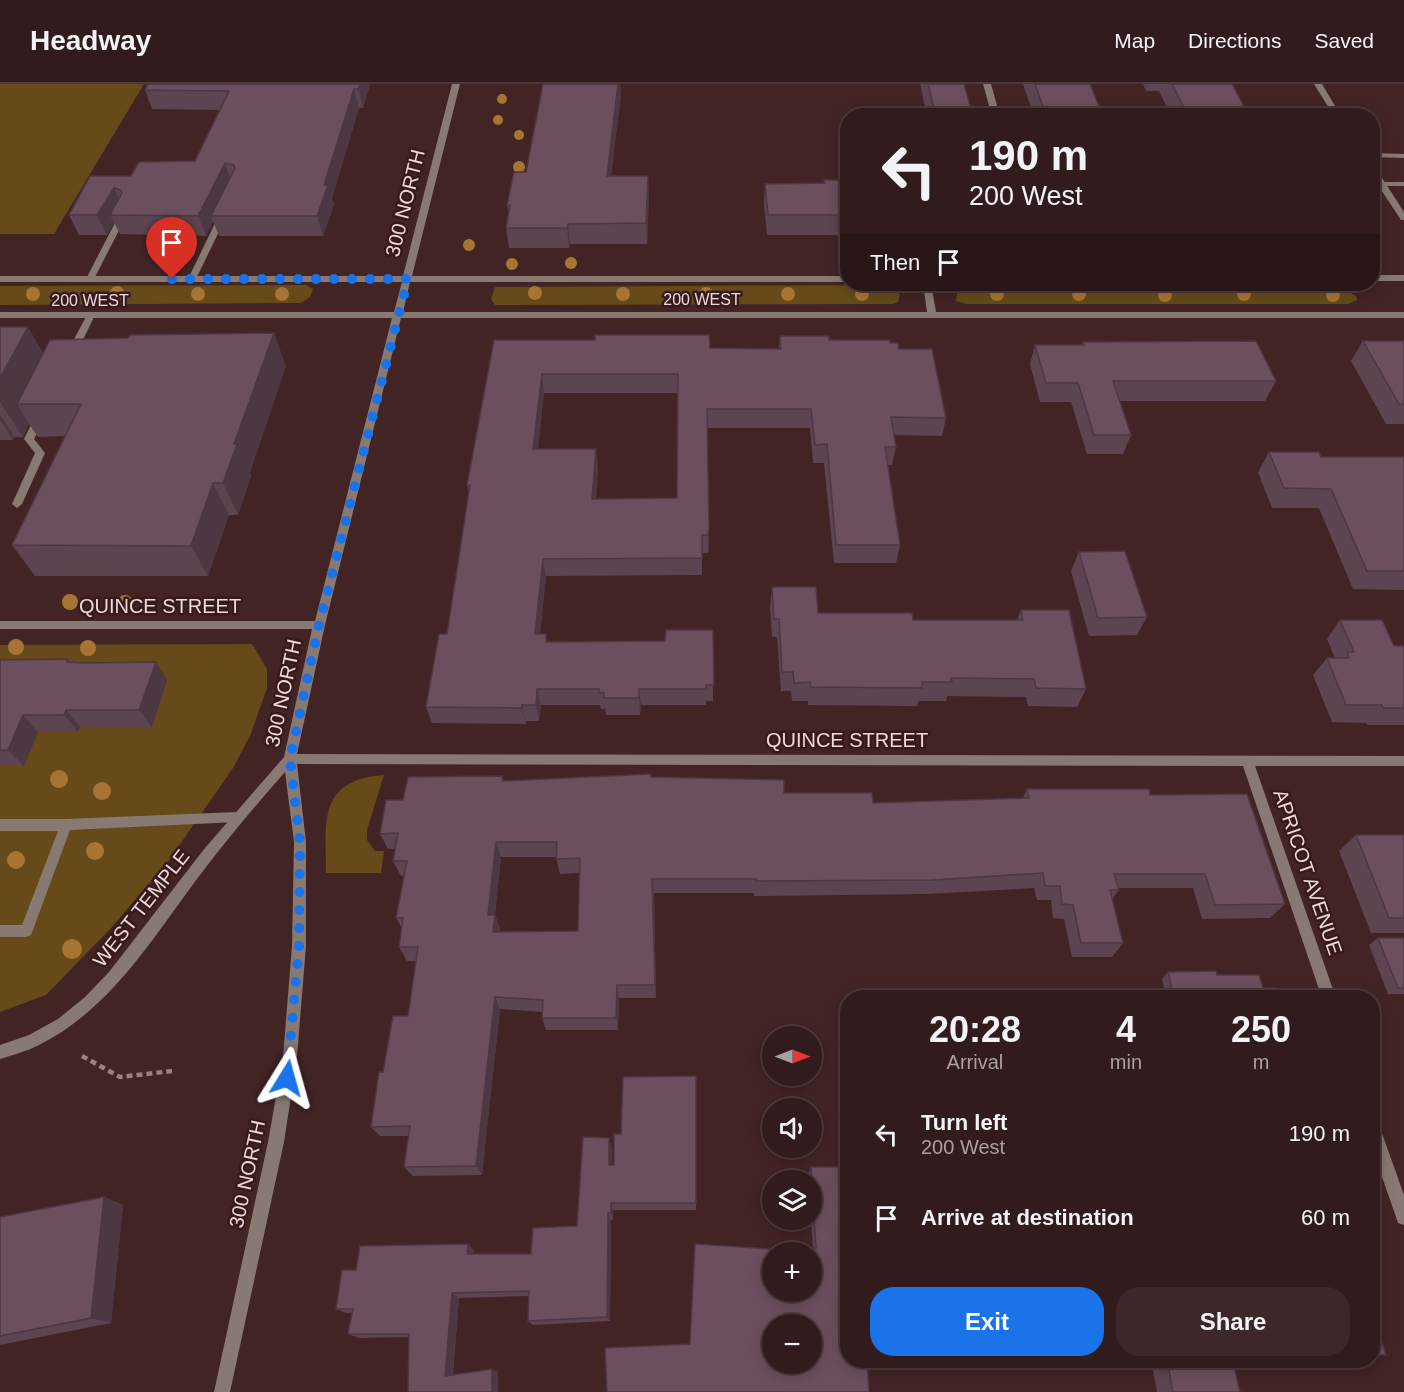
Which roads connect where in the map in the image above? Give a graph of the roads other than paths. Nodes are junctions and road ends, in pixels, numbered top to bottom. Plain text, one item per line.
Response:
1 (456, 84) edge
2 (987, 84) edge
3 (1318, 84) edge
4 (994, 108) edge
5 (1333, 108) edge
6 (1380, 155) edge
7 (1404, 156) edge
8 (1380, 180) edge
9 (1383, 184) junction
10 (1404, 184) edge
11 (227, 206) edge
12 (125, 212) edge
13 (1404, 218) edge
14 (1380, 278) edge
15 (1404, 278) edge
16 (0, 279) edge
17 (90, 279) junction
18 (192, 279) junction
19 (408, 279) junction
20 (840, 279) edge
21 (928, 291) edge
22 (399, 314) junction
23 (932, 314) junction
24 (0, 315) edge
25 (91, 315) junction
26 (1404, 315) edge
27 (66, 365) edge
28 (44, 407) edge
29 (17, 504) dead end
30 (0, 625) edge
31 (319, 625) junction
32 (290, 759) junction
33 (1247, 760) junction
34 (1404, 760) edge
35 (237, 817) junction
36 (0, 825) edge
37 (66, 825) junction
38 (0, 931) edge
39 (1326, 990) edge
40 (0, 1052) edge
41 (1380, 1148) edge
42 (1404, 1217) edge
43 (222, 1392) edge

1 - 19 street, 300 NORTH
2 - 4 street
3 - 5 street
6 - 7 street
8 - 9 street
9 - 10 street
9 - 13 street
11 - 18 street
12 - 17 street
14 - 15 street
16 - 17 street, 200 WEST
17 - 18 street, 200 WEST
18 - 19 street, 200 WEST
19 - 20 street, 200 WEST
19 - 22 street, 300 NORTH
21 - 23 street
22 - 23 street, 200 WEST
22 - 25 street, 200 WEST
22 - 31 street, 300 NORTH
23 - 26 street, 200 WEST
24 - 25 street, 200 WEST
25 - 27 street
28 - 29 street
30 - 31 street, QUINCE STREET
31 - 32 street, 300 NORTH
32 - 33 street, QUINCE STREET
32 - 35 street, WEST TEMPLE
32 - 43 street, 300 NORTH
33 - 34 street, QUINCE STREET
33 - 39 street, APRICOT AVENUE
35 - 37 street
35 - 40 street, WEST TEMPLE
36 - 37 street
37 - 38 street
41 - 42 street

